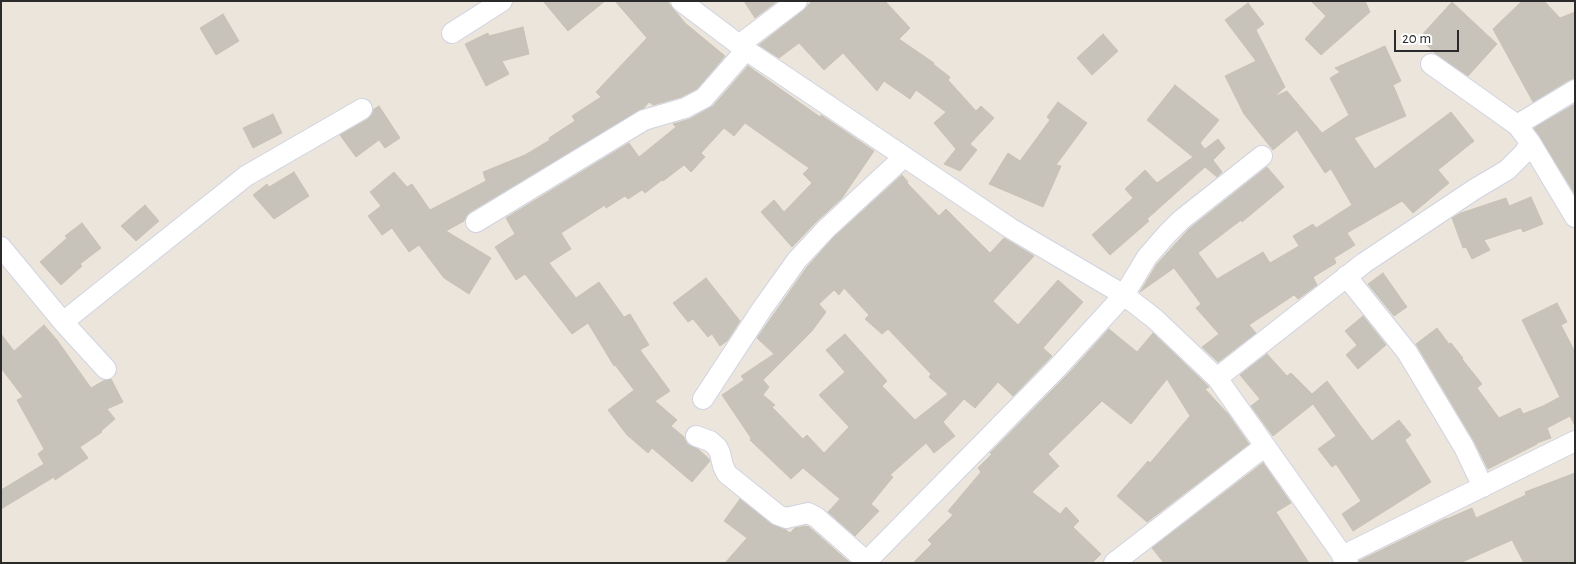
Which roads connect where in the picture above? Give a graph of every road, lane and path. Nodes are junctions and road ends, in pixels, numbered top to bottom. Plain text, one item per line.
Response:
1 (502, 1) edge
2 (681, 1) edge
3 (798, 1) edge
4 (452, 33) dead end
5 (742, 48) junction
6 (1431, 64) dead end
7 (1575, 90) edge
8 (362, 108) dead end
9 (1517, 125) junction
10 (1530, 142) junction
11 (1262, 156) dead end
12 (904, 157) junction
13 (1575, 217) edge
14 (476, 222) dead end
15 (1, 247) edge
16 (1346, 276) junction
17 (1124, 295) junction
18 (63, 322) junction
19 (106, 369) dead end
20 (1217, 378) junction
21 (703, 399) dead end
22 (696, 436) dead end
23 (1575, 441) edge
24 (1265, 446) junction
25 (1483, 487) junction
26 (1345, 559) edge
27 (866, 562) edge
28 (1114, 563) edge

1 - 4 street
2 - 5 street
3 - 5 street
5 - 12 street
5 - 14 street
6 - 9 street
7 - 9 street
8 - 18 street
9 - 10 street
10 - 13 street
10 - 16 street
11 - 17 street
12 - 17 street
12 - 21 street
15 - 18 street
16 - 20 street
16 - 25 street
17 - 20 street
17 - 27 street
18 - 19 street
20 - 24 street
22 - 27 street
23 - 25 street
24 - 26 street
24 - 28 street
25 - 26 street

